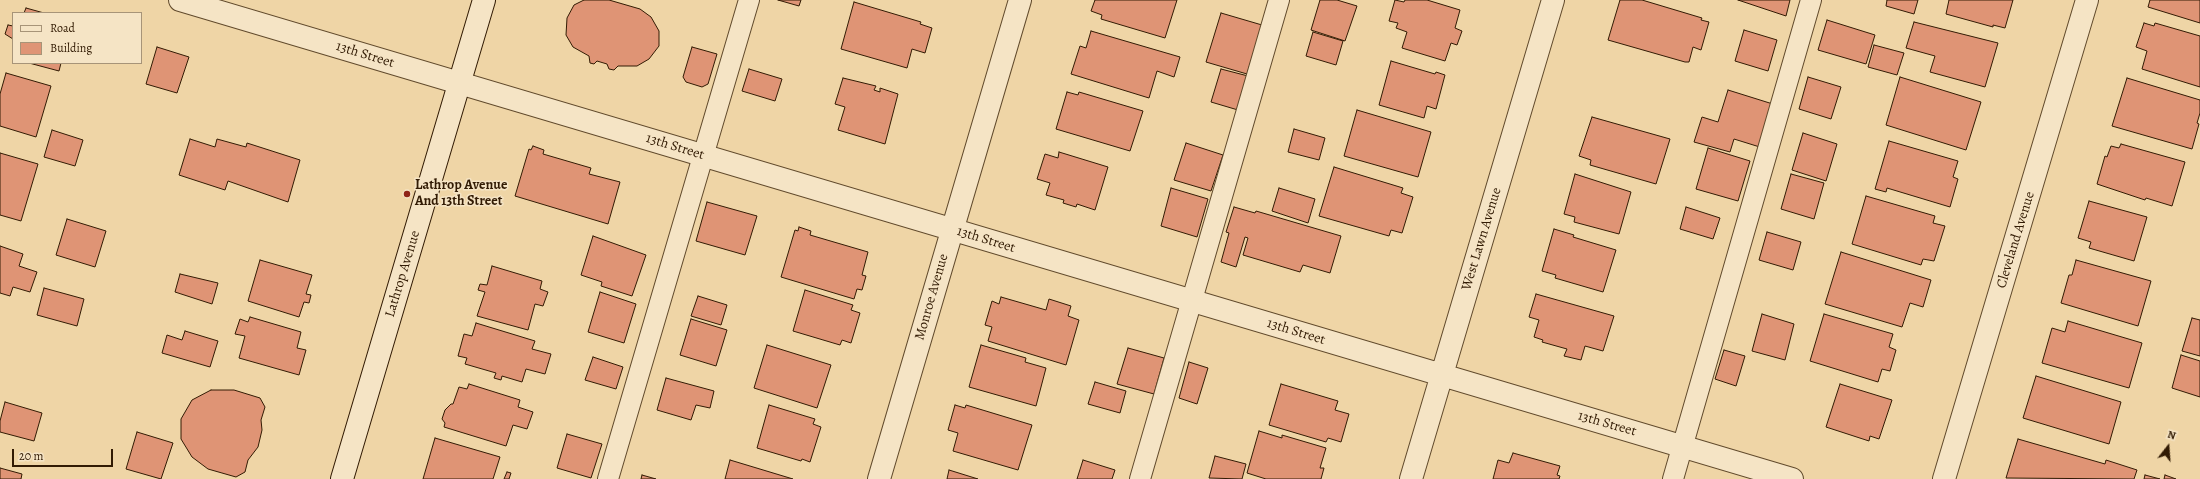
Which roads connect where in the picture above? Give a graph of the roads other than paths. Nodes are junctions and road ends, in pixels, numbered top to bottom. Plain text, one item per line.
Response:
1 (180, 0) edge
2 (484, 0) edge
3 (749, 0) edge
4 (1020, 0) edge
5 (1279, 0) edge
6 (1553, 0) edge
7 (1811, 0) edge
8 (2087, 0) edge
9 (460, 82) junction
10 (704, 155) junction
11 (952, 229) junction
12 (1192, 301) junction
13 (1441, 375) junction
14 (1683, 446) junction
15 (342, 479) edge
16 (608, 479) edge
17 (879, 479) edge
18 (1140, 479) edge
19 (1411, 479) edge
20 (1673, 479) edge
21 (1792, 479) edge
22 (1944, 479) edge

1 - 9 street, 13th Street
2 - 9 street, Lathrop Avenue
3 - 10 lane
4 - 11 street, Monroe Avenue
5 - 12 lane
6 - 13 street, West Lawn Avenue
7 - 14 lane
8 - 22 street, Cleveland Avenue
9 - 10 street, 13th Street
9 - 15 street, Lathrop Avenue
10 - 11 street, 13th Street
10 - 16 lane
11 - 12 street, 13th Street
11 - 17 street, Monroe Avenue
12 - 13 street, 13th Street
12 - 18 lane
13 - 14 street, 13th Street
13 - 19 street, West Lawn Avenue
14 - 20 lane
14 - 21 street, 13th Street

